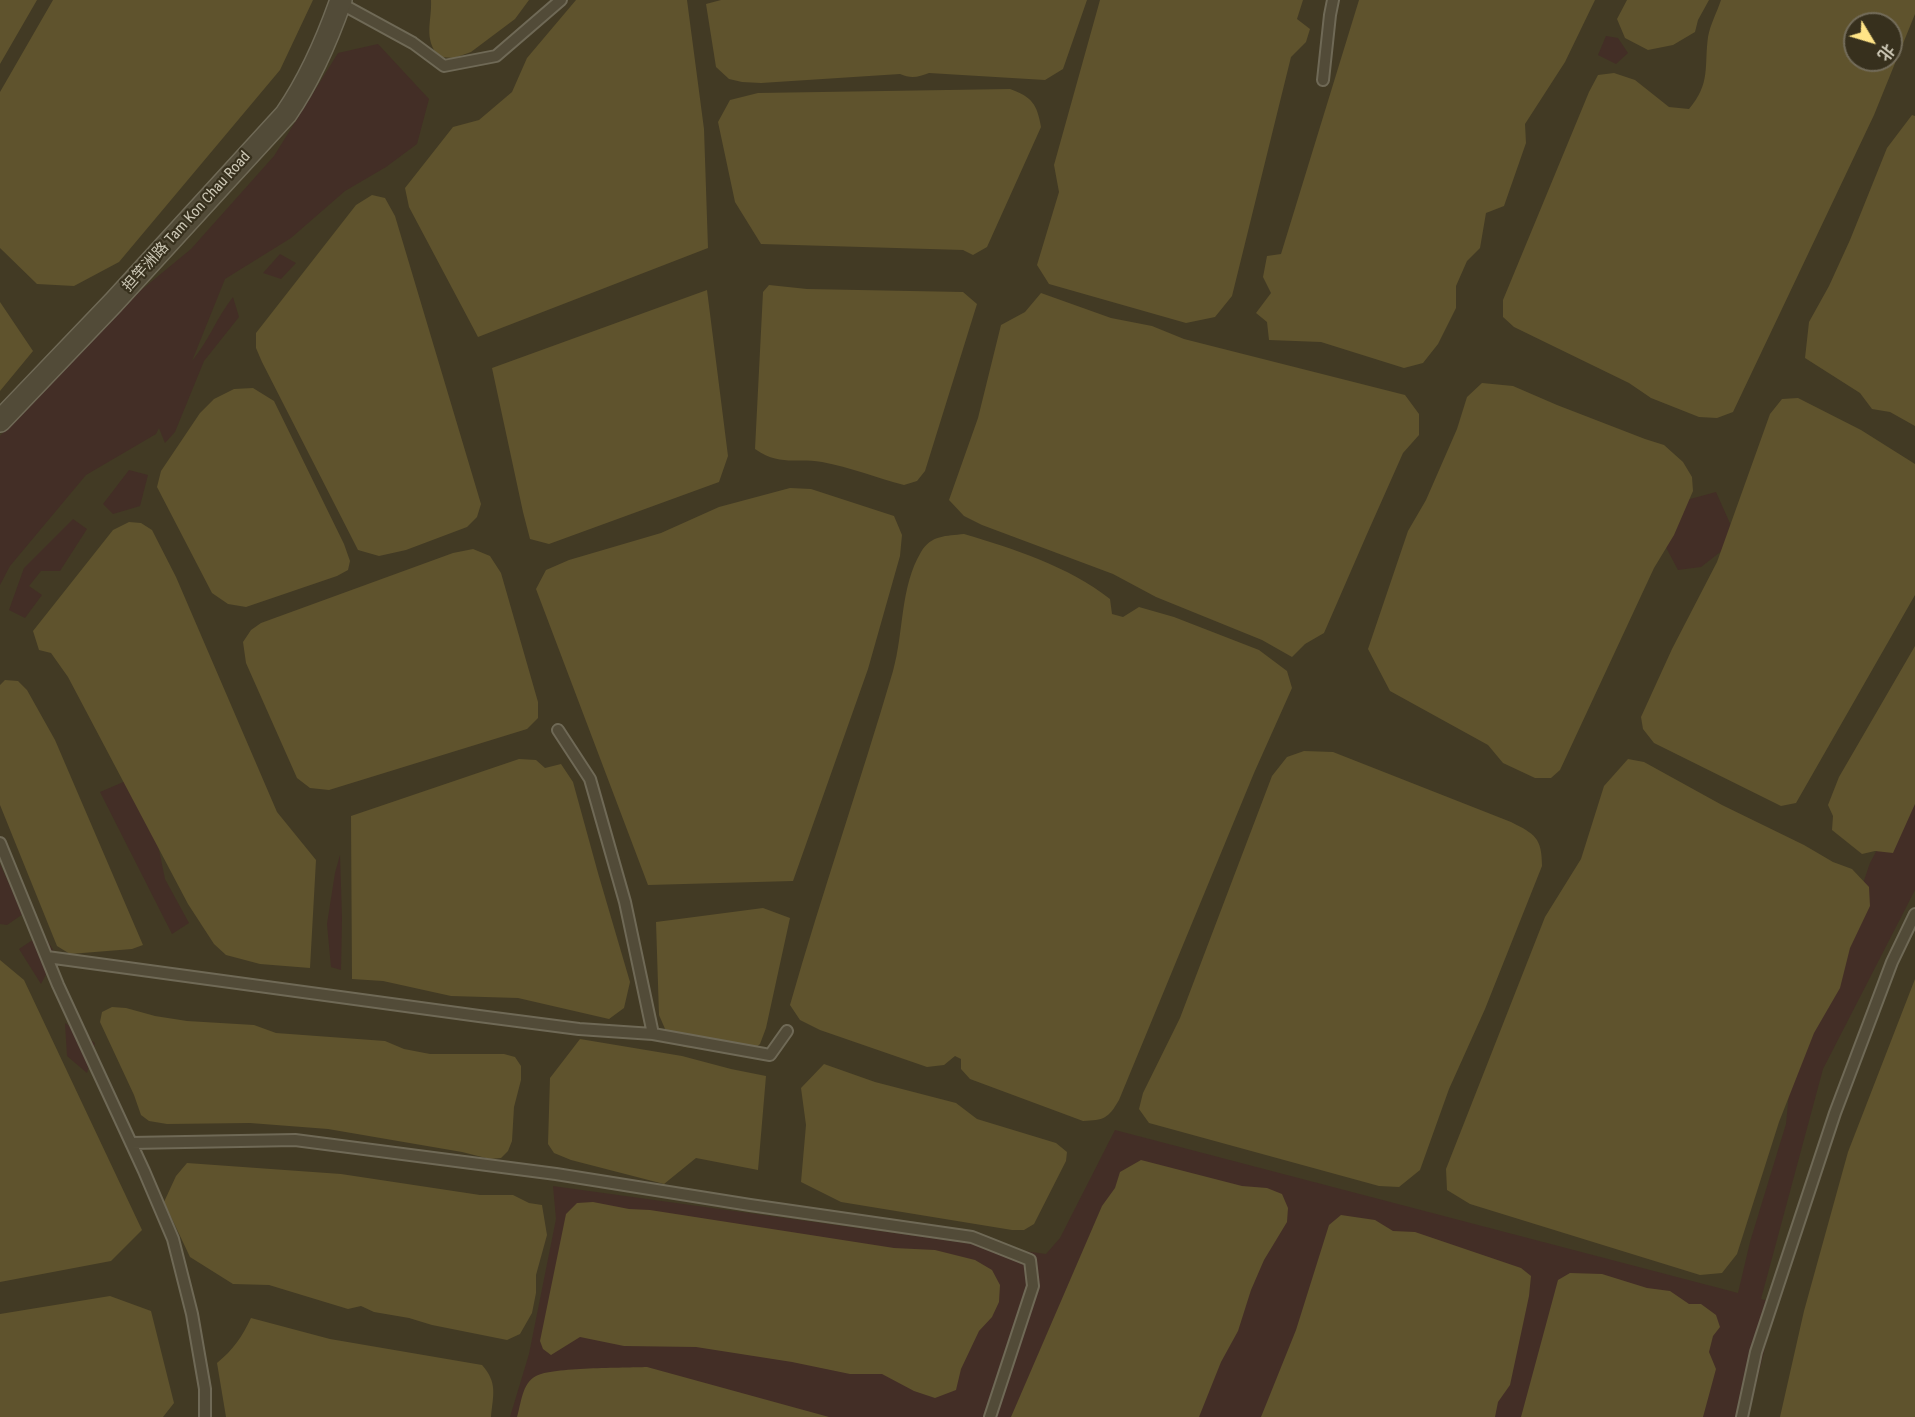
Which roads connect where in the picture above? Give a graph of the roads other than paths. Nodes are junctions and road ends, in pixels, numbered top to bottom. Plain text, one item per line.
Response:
1 (561, 0) edge
2 (1333, 0) edge
3 (340, 1) edge
4 (1323, 80) dead end
5 (0, 421) edge
6 (558, 730) dead end
7 (0, 843) edge
8 (1915, 914) edge
9 (46, 957) junction
10 (787, 1031) dead end
11 (653, 1034) junction
12 (131, 1143) junction
13 (204, 1417) edge
14 (990, 1417) edge
15 (1743, 1417) edge

1 - 3 lane
2 - 4 lane
3 - 5 street, 担竿洲路 Tam Kon Chau Road
6 - 11 lane
7 - 9 lane
8 - 15 lane
9 - 11 lane
9 - 12 lane
10 - 11 lane
12 - 13 lane
12 - 14 lane

